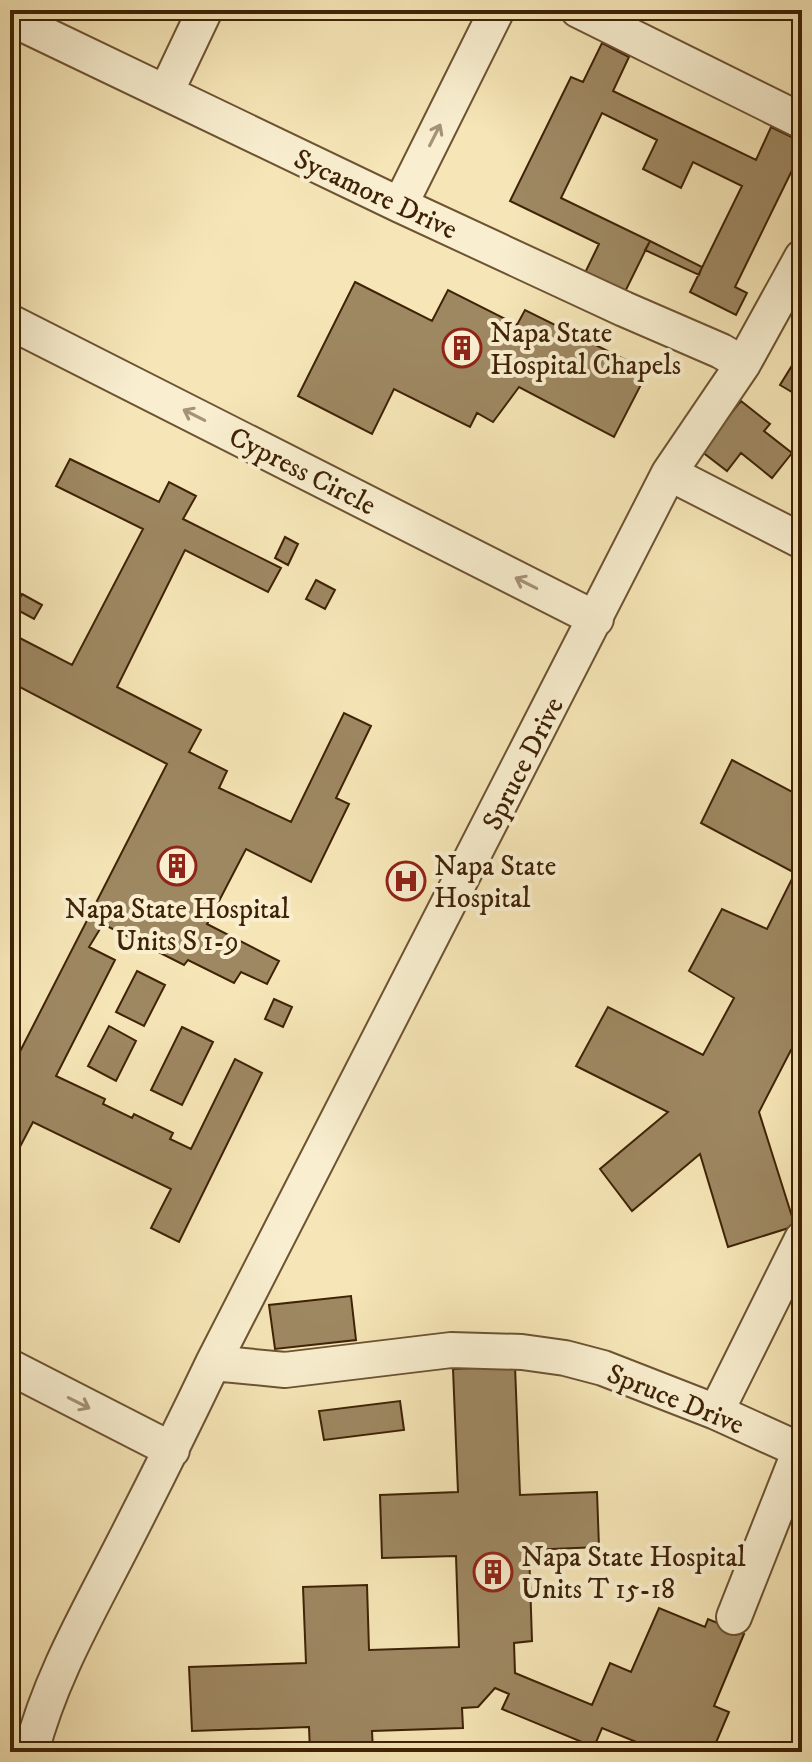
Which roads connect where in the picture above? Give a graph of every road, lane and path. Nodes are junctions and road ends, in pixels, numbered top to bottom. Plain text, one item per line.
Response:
1 (205, 10) edge
2 (497, 10) edge
3 (578, 10) edge
4 (10, 18) edge
5 (166, 92) junction
6 (802, 121) edge
7 (400, 205) junction
8 (802, 257) edge
9 (10, 322) edge
10 (743, 364) junction
11 (669, 473) junction
12 (802, 541) edge
13 (596, 619) junction
14 (802, 1239) edge
15 (213, 1363) junction
16 (10, 1367) edge
17 (716, 1412) junction
18 (172, 1450) junction
19 (801, 1450) edge
20 (734, 1617) dead end
21 (31, 1752) edge

1 - 5 street
7 -> 2 street
3 - 6 street
4 - 5 street, Sycamore Drive
5 - 7 street, Sycamore Drive
7 - 10 street, Sycamore Drive
8 - 10 street, Spruce Drive
13 -> 9 street, Cypress Circle
10 - 11 street, Spruce Drive
11 - 12 street
11 - 13 street, Spruce Drive
13 - 15 street, Spruce Drive
14 - 17 street
15 - 17 street, Spruce Drive
15 - 18 street, Spruce Drive
16 -> 18 street
17 - 19 street, Spruce Drive
18 - 21 street, Spruce Drive
19 - 20 street

